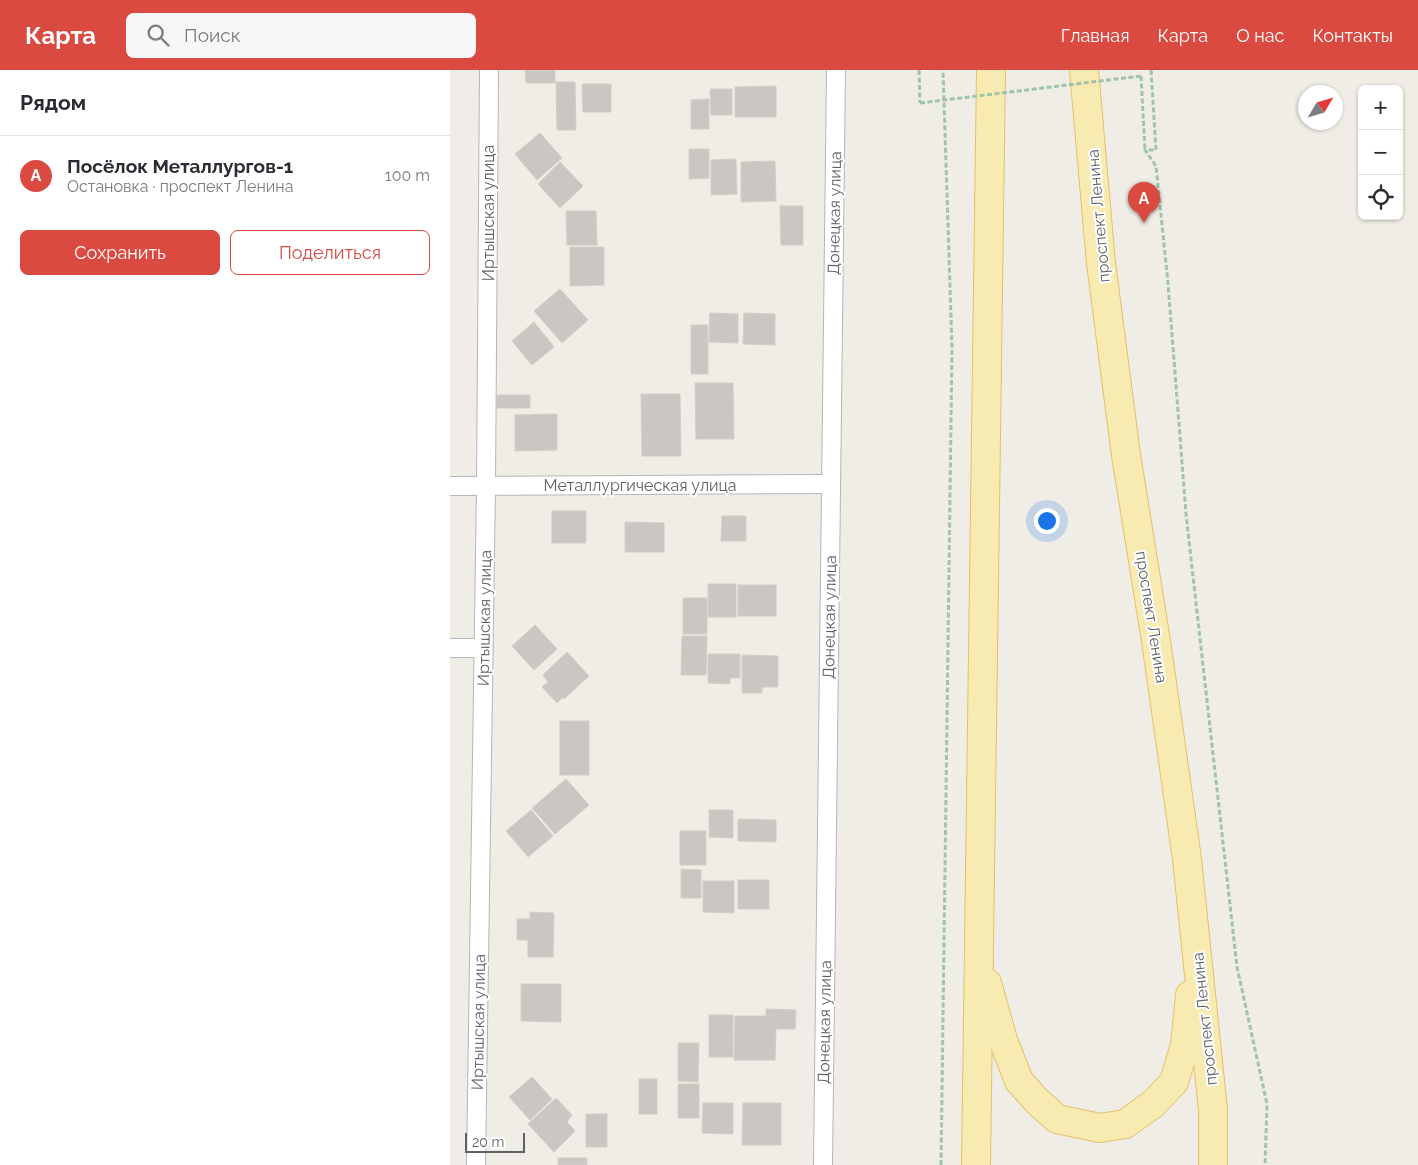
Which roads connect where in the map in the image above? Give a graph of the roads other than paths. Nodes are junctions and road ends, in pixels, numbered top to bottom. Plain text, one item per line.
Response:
1 (489, 70) edge
2 (836, 70) edge
3 (991, 70) edge
4 (1084, 70) edge
5 (831, 484) junction
6 (450, 486) edge
7 (486, 486) junction
8 (450, 648) edge
9 (483, 648) junction
10 (1195, 933) junction
11 (978, 953) junction
12 (476, 1165) edge
13 (823, 1165) edge
14 (976, 1165) edge
15 (1213, 1165) edge

1 - 7 street, Иртышская улица
2 - 5 street, Донецкая улица
3 - 11 main road
4 - 10 main road, проспект Ленина
5 - 7 street, Металлургическая улица
5 - 13 street, Донецкая улица
6 - 7 street, Металлургическая улица
7 - 9 street, Иртышская улица
8 - 9 street
9 - 12 street, Иртышская улица
10 - 11 main road
10 - 15 main road, проспект Ленина
11 - 14 main road

